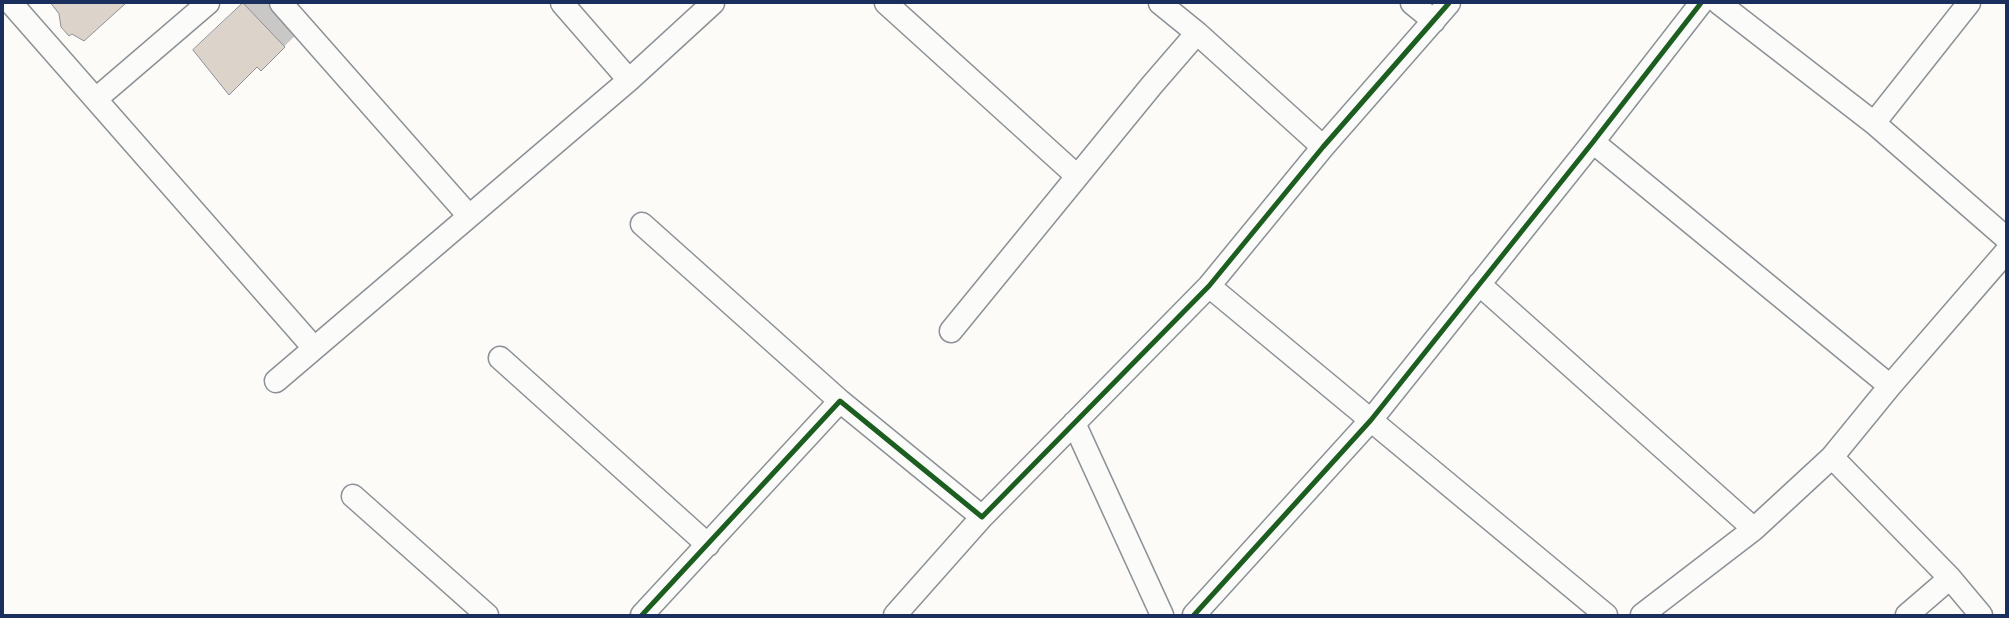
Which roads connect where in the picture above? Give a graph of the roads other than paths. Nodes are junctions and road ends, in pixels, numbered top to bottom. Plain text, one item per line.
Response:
1 (11, 3) edge
2 (208, 3) edge
3 (281, 3) edge
4 (562, 3) edge
5 (713, 3) edge
6 (886, 3) edge
7 (1160, 3) edge
8 (1412, 3) edge
9 (1449, 3) edge
10 (1701, 3) edge
11 (1719, 3) edge
12 (1969, 3) edge
13 (1434, 21) junction
14 (1197, 33) junction
15 (629, 80) junction
16 (96, 99) junction
17 (1874, 123) junction
18 (1593, 142) junction
19 (1323, 147) junction
20 (1077, 176) junction
21 (469, 216) junction
22 (642, 224) dead end
23 (2006, 238) edge
24 (2006, 252) edge
25 (1480, 284) junction
26 (1209, 286) junction
27 (951, 330) dead end
28 (314, 348) junction
29 (500, 358) dead end
30 (276, 381) dead end
31 (1890, 386) junction
32 (840, 401) junction
33 (1371, 420) junction
34 (1074, 423) junction
35 (1832, 457) junction
36 (353, 496) dead end
37 (982, 517) junction
38 (1754, 529) junction
39 (708, 544) junction
40 (1950, 578) junction
41 (487, 615) edge
42 (642, 615) edge
43 (895, 615) edge
44 (1162, 615) edge
45 (1194, 615) edge
46 (1606, 615) edge
47 (1642, 615) edge
48 (1907, 615) edge
49 (1981, 615) edge

1 - 16 street
2 - 16 street
3 - 21 street
4 - 15 street
5 - 15 street
6 - 20 street
7 - 14 street
8 - 13 street
9 - 13 street
10 - 18 street
11 - 17 street
12 - 17 street
13 - 19 street
14 - 19 street
14 - 20 street
15 - 21 street
16 - 28 street
17 - 23 street
18 - 25 street
18 - 31 street
19 - 26 street
20 - 27 street
21 - 28 street
22 - 32 street
24 - 31 street
25 - 33 street
25 - 38 street
26 - 33 street
26 - 34 street
28 - 30 street
29 - 39 street
31 - 35 street
32 - 37 street
32 - 39 street
33 - 45 street
33 - 46 street
34 - 37 street
34 - 44 street
35 - 38 street
35 - 40 street
36 - 41 street
37 - 43 street
38 - 47 street
39 - 42 street
40 - 48 street
40 - 49 street

